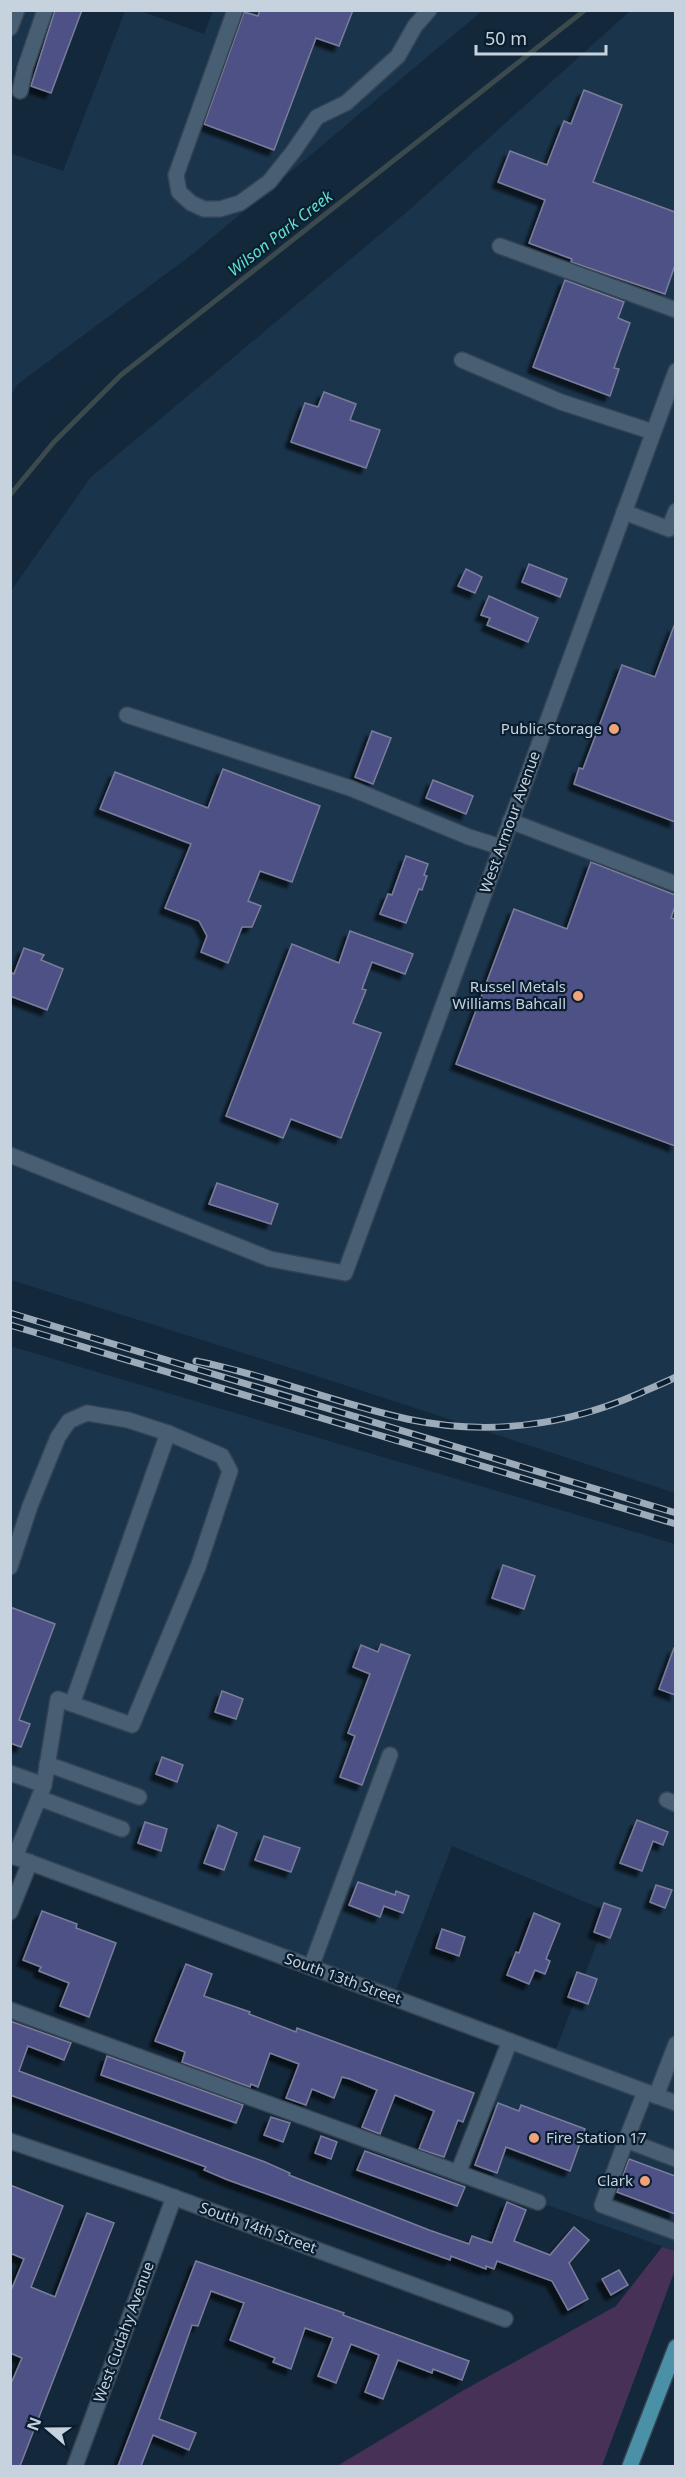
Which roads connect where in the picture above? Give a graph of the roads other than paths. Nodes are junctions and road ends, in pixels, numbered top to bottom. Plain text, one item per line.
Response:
1 (17, 10) edge
2 (45, 10) edge
3 (235, 10) edge
4 (429, 10) edge
5 (10, 28) edge
6 (20, 91) dead end
7 (500, 246) dead end
8 (675, 310) edge
9 (462, 360) dead end
10 (675, 371) edge
11 (653, 432) junction
12 (675, 511) edge
13 (624, 512) junction
14 (127, 715) dead end
15 (510, 821) junction
16 (501, 847) junction
17 (675, 884) edge
18 (10, 1155) edge
19 (168, 1432) junction
20 (10, 1567) edge
21 (72, 1704) junction
22 (390, 1755) dead end
23 (47, 1764) junction
24 (10, 1773) edge
25 (41, 1792) junction
26 (139, 1797) dead end
27 (122, 1829) dead end
28 (19, 1858) edge
29 (10, 1912) edge
30 (311, 1967) junction
31 (10, 2010) edge
32 (510, 2041) junction
33 (675, 2044) edge
34 (651, 2094) junction
35 (675, 2103) edge
36 (627, 2140) junction
37 (10, 2141) edge
38 (675, 2159) edge
39 (458, 2173) junction
40 (174, 2198) junction
41 (538, 2202) dead end
42 (674, 2228) edge
43 (505, 2319) dead end
44 (675, 2347) edge
45 (75, 2466) edge
46 (630, 2466) edge

1 - 5 street
2 - 6 street
3 - 4 street
7 - 8 street
9 - 11 street
10 - 11 street, West Armour Avenue
11 - 13 street, West Armour Avenue
12 - 13 street
13 - 15 street, West Armour Avenue
14 - 16 street
15 - 16 street, West Armour Avenue
15 - 17 street
16 - 18 street, West Armour Avenue
19 - 20 street
19 - 21 street
19 - 21 street
21 - 23 street
22 - 30 street
23 - 25 street
23 - 26 street
24 - 25 street
25 - 27 street
25 - 28 street
28 - 29 street
28 - 30 street, South 13th Street
30 - 32 street, South 13th Street
31 - 39 street
32 - 34 street, South 13th Street
32 - 39 street
33 - 34 street
34 - 35 street, South 13th Street
34 - 36 street
36 - 38 street
36 - 42 street
37 - 40 street, South 14th Street
39 - 41 street
40 - 43 street, South 14th Street
40 - 45 street, West Cudahy Avenue
44 - 46 main road

